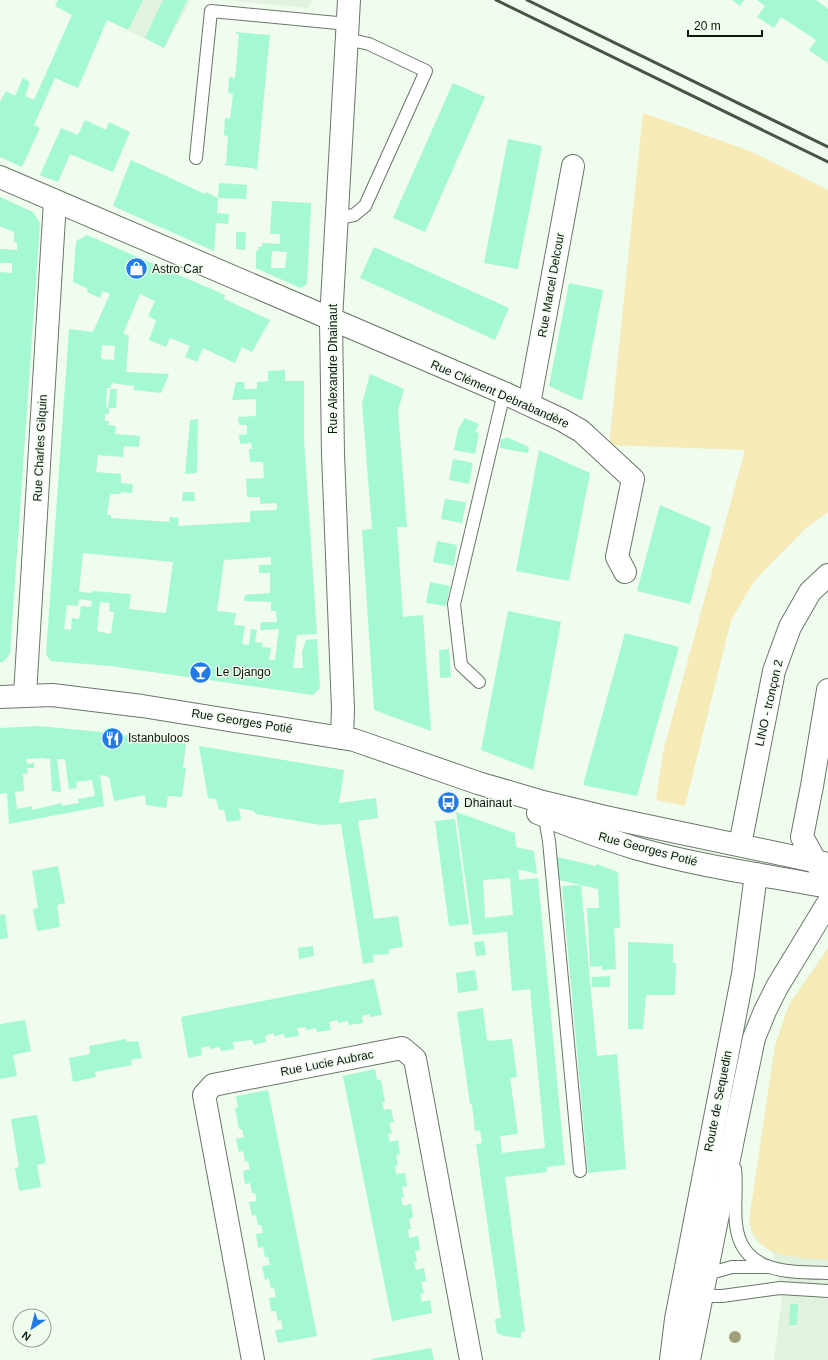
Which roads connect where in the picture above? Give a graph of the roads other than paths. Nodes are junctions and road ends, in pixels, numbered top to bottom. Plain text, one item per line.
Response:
1 (349, 0) edge
2 (347, 31) junction
3 (196, 158) dead end
4 (573, 166) dead end
5 (0, 177) edge
6 (55, 201) junction
7 (338, 218) junction
8 (331, 320) junction
9 (504, 393) junction
10 (529, 404) junction
11 (625, 572) dead end
12 (828, 575) edge
13 (479, 682) dead end
14 (828, 690) edge
15 (25, 695) junction
16 (0, 697) edge
17 (342, 738) junction
18 (543, 809) junction
19 (740, 845) junction
20 (822, 863) edge
21 (756, 874) junction
22 (828, 882) edge
23 (828, 888) edge
24 (828, 903) edge
25 (734, 1134) junction
26 (580, 1171) dead end
27 (771, 1267) junction
28 (706, 1273) junction
29 (828, 1273) edge
30 (688, 1291) junction
31 (828, 1291) edge
32 (253, 1360) edge
33 (471, 1360) edge
34 (671, 1360) edge
35 (689, 1360) edge

1 - 2 street, Rue Alexandre Dhainaut
2 - 3 lane
2 - 7 street, Rue Alexandre Dhainaut
2 - 7 lane
4 - 10 street, Rue Marcel Delcour
5 - 6 street, Rue Clément Debrabandère
6 - 8 street, Rue Clément Debrabandère
6 - 15 street, Rue Charles Gilquin
7 - 8 street, Rue Alexandre Dhainaut
8 - 9 street, Rue Clément Debrabandère
8 - 17 street, Rue Alexandre Dhainaut
9 - 10 street, Rue Clément Debrabandère
9 - 13 lane
10 - 11 street, Rue Clément Debrabandère
12 - 19 street, LINO - tronçon 2
14 - 20 street
15 - 16 street, Rue Georges Potié
15 - 17 street, Rue Georges Potié
17 - 18 street, Rue Georges Potié
18 - 19 street, Rue Georges Potié
18 - 21 street, Rue Georges Potié
18 - 26 lane
19 - 20 street, Rue Georges Potié
19 - 21 street
20 - 22 street
21 - 23 street, Rue Georges Potié
21 - 30 street, Route de Sequedin
24 - 25 street, Route de Sequedin
25 - 27 lane
25 - 28 street, Route de Sequedin
27 - 28 lane
27 - 29 lane
28 - 30 street, Route de Sequedin
30 - 31 lane
30 - 34 street, Route de Sequedin
30 - 35 street, Route de Sequedin
32 - 33 street, Rue Lucie Aubrac

